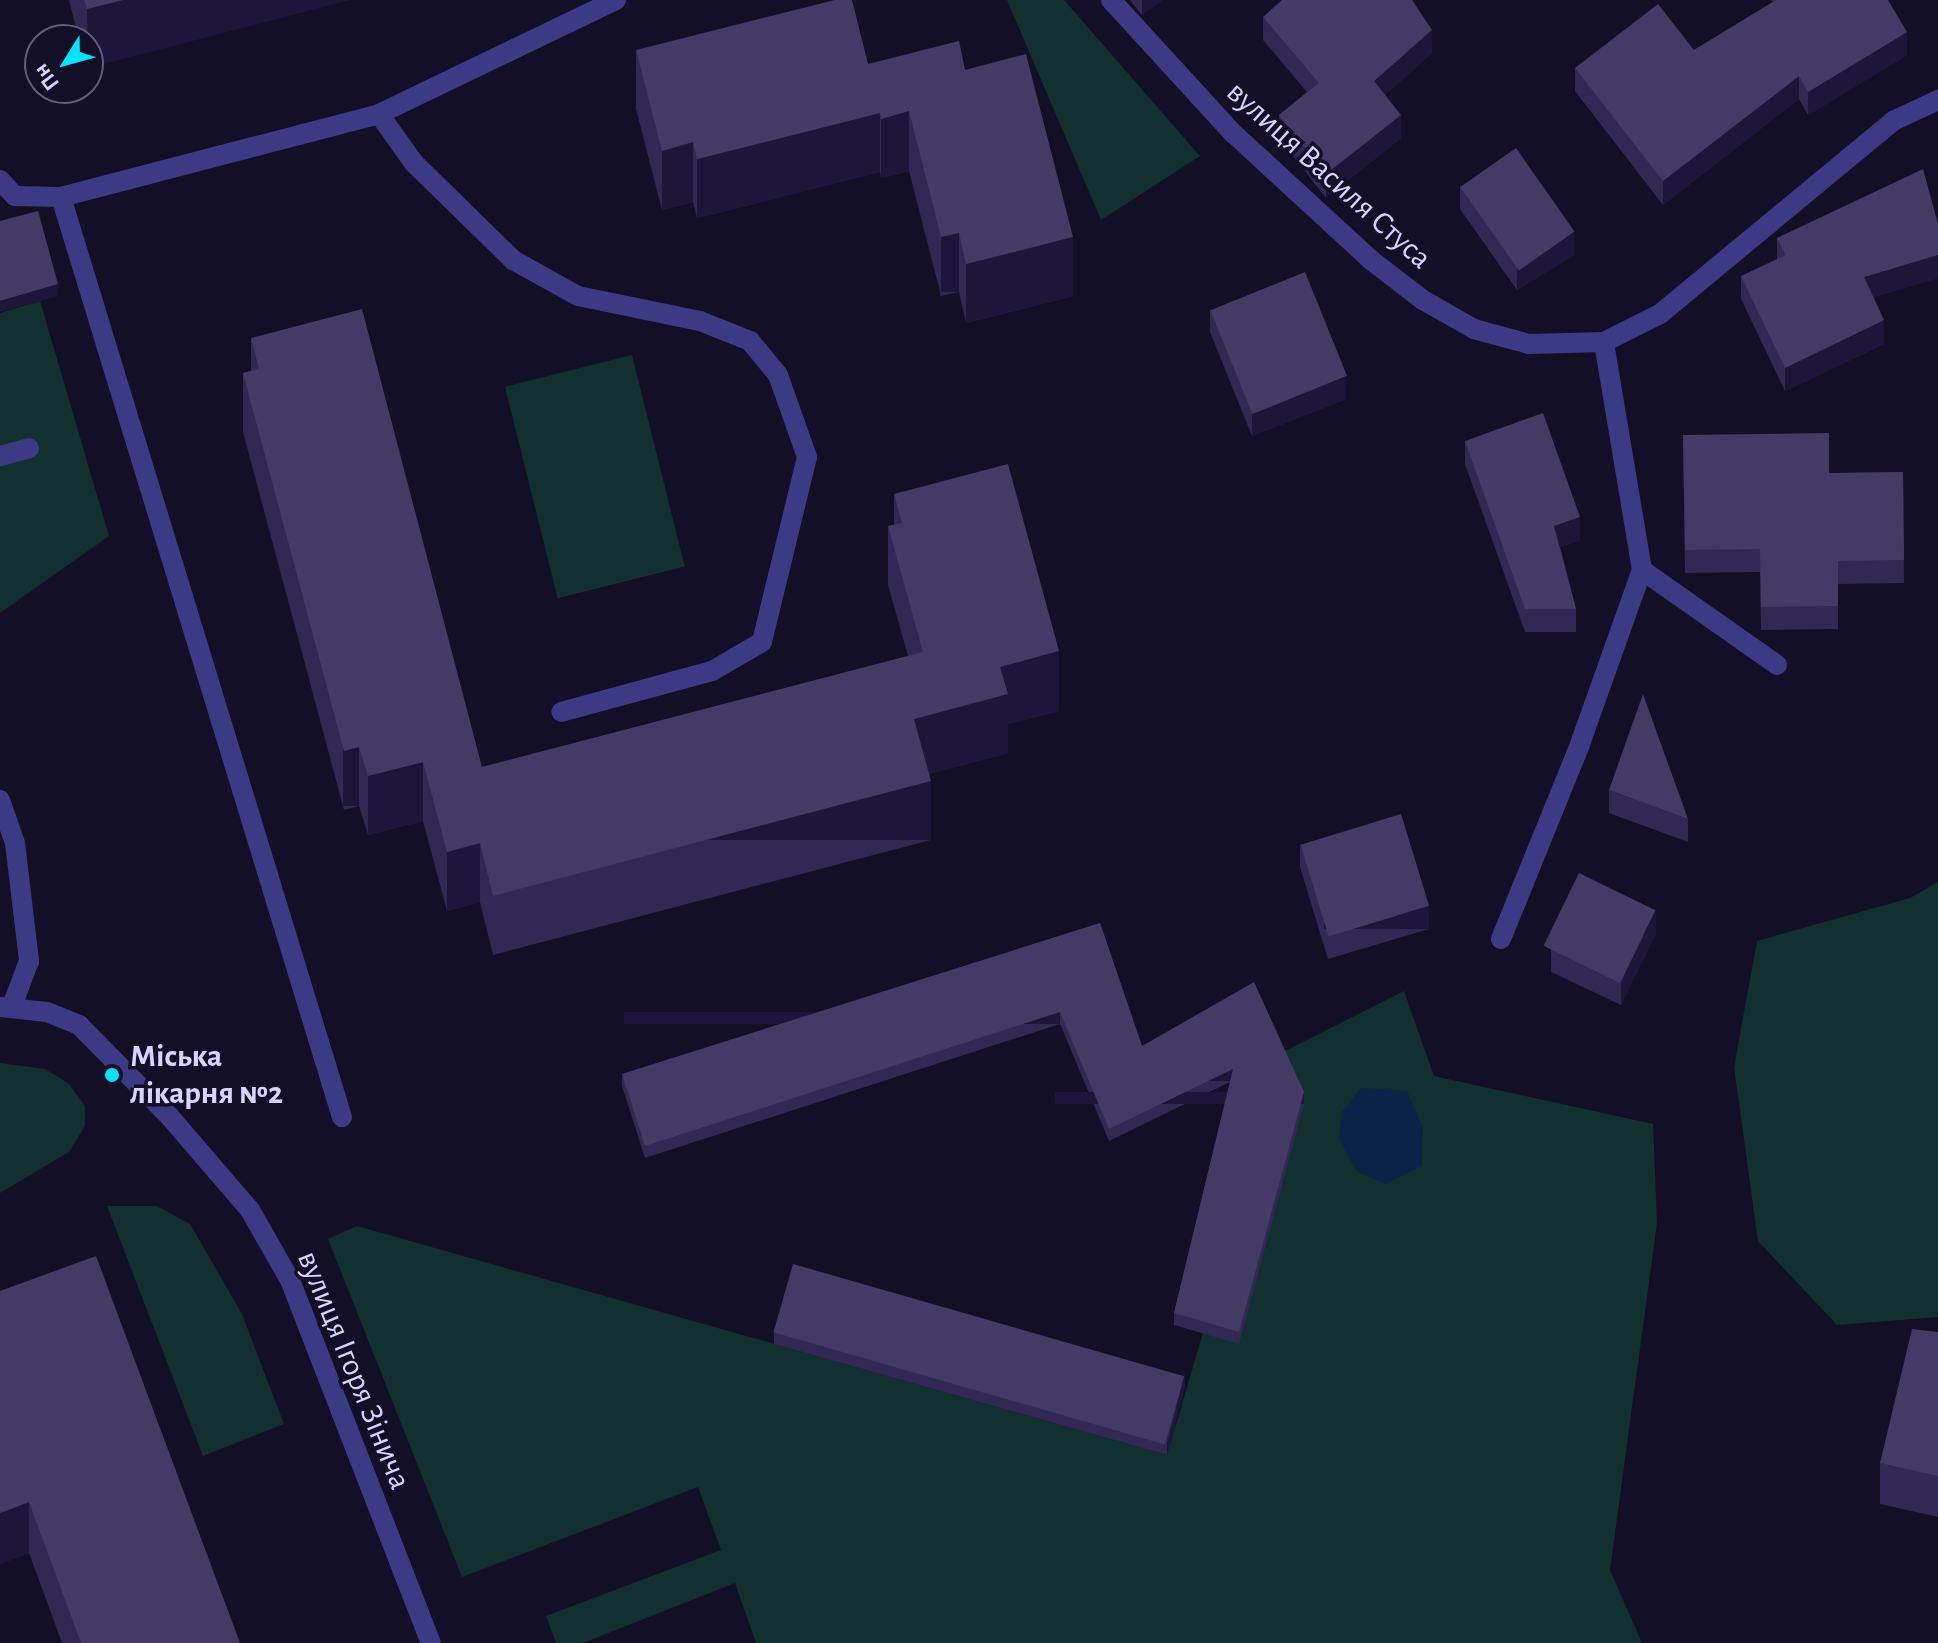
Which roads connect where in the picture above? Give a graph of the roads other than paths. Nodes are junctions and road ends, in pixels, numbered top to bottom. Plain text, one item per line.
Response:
1 (616, 0) edge
2 (1111, 0) edge
3 (1938, 100) edge
4 (379, 114) junction
5 (0, 180) edge
6 (61, 197) junction
7 (1604, 342) junction
8 (29, 448) dead end
9 (0, 456) edge
10 (1642, 570) junction
11 (1777, 665) dead end
12 (561, 712) dead end
13 (0, 800) edge
14 (1501, 939) dead end
15 (6, 1006) edge
16 (342, 1117) dead end
17 (431, 1643) edge

1 - 4 street
2 - 7 street, вулиця Василя Стуса
3 - 7 street, вулиця Василя Стуса
4 - 6 street
4 - 12 street
5 - 6 street
6 - 16 street
7 - 10 street
8 - 9 street
10 - 11 street
10 - 14 street
13 - 15 street
15 - 17 street, вулиця Ігоря Зінича

